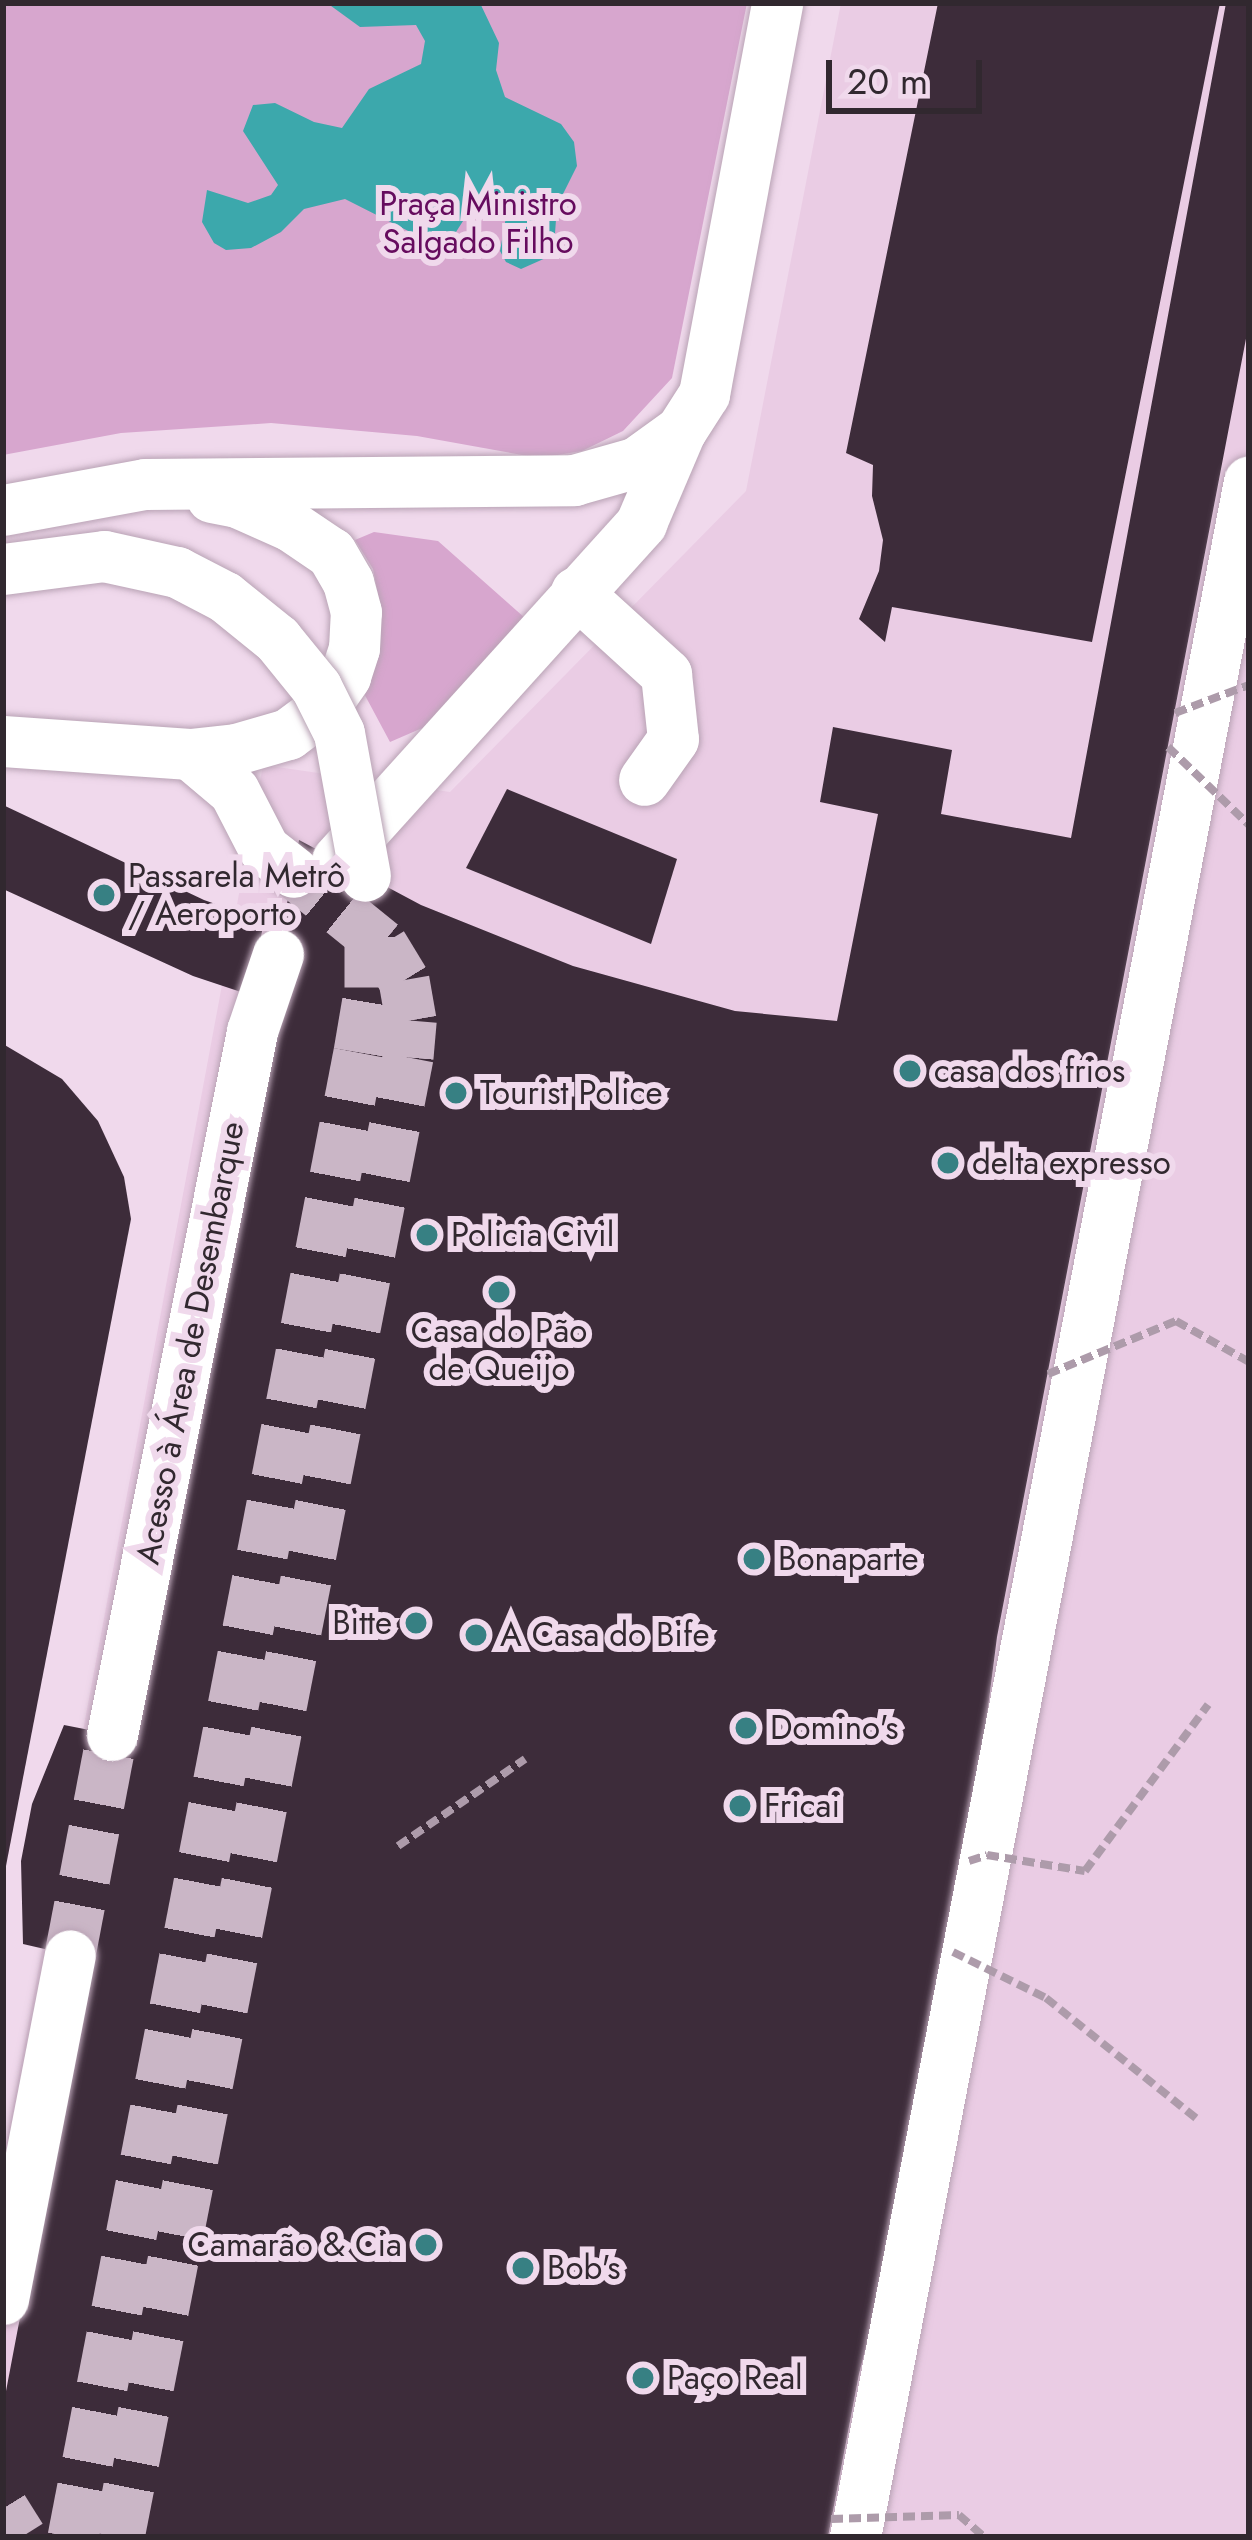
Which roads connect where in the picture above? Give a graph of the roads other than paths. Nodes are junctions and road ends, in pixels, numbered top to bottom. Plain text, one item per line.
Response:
1 (777, 3) edge
2 (680, 430) junction
3 (1249, 481) edge
4 (146, 484) junction
5 (3, 510) edge
6 (3, 568) edge
7 (576, 592) junction
8 (1211, 699) edge
9 (3, 741) edge
10 (190, 754) junction
11 (644, 780) dead end
12 (332, 870) junction
13 (278, 954) dead end
14 (112, 1735) tunnel mouth
15 (70, 1955) tunnel mouth
16 (3, 2299) edge
17 (848, 2524) edge

1 - 2 street
2 - 4 street
2 - 7 street
3 - 8 street
4 - 5 street
4 - 10 street
6 - 12 street, bridge
7 - 11 street
7 - 12 street
8 - 17 street
9 - 10 street
10 - 12 street
13 - 14 street, Acesso à Área de Desembarque
15 - 16 street

